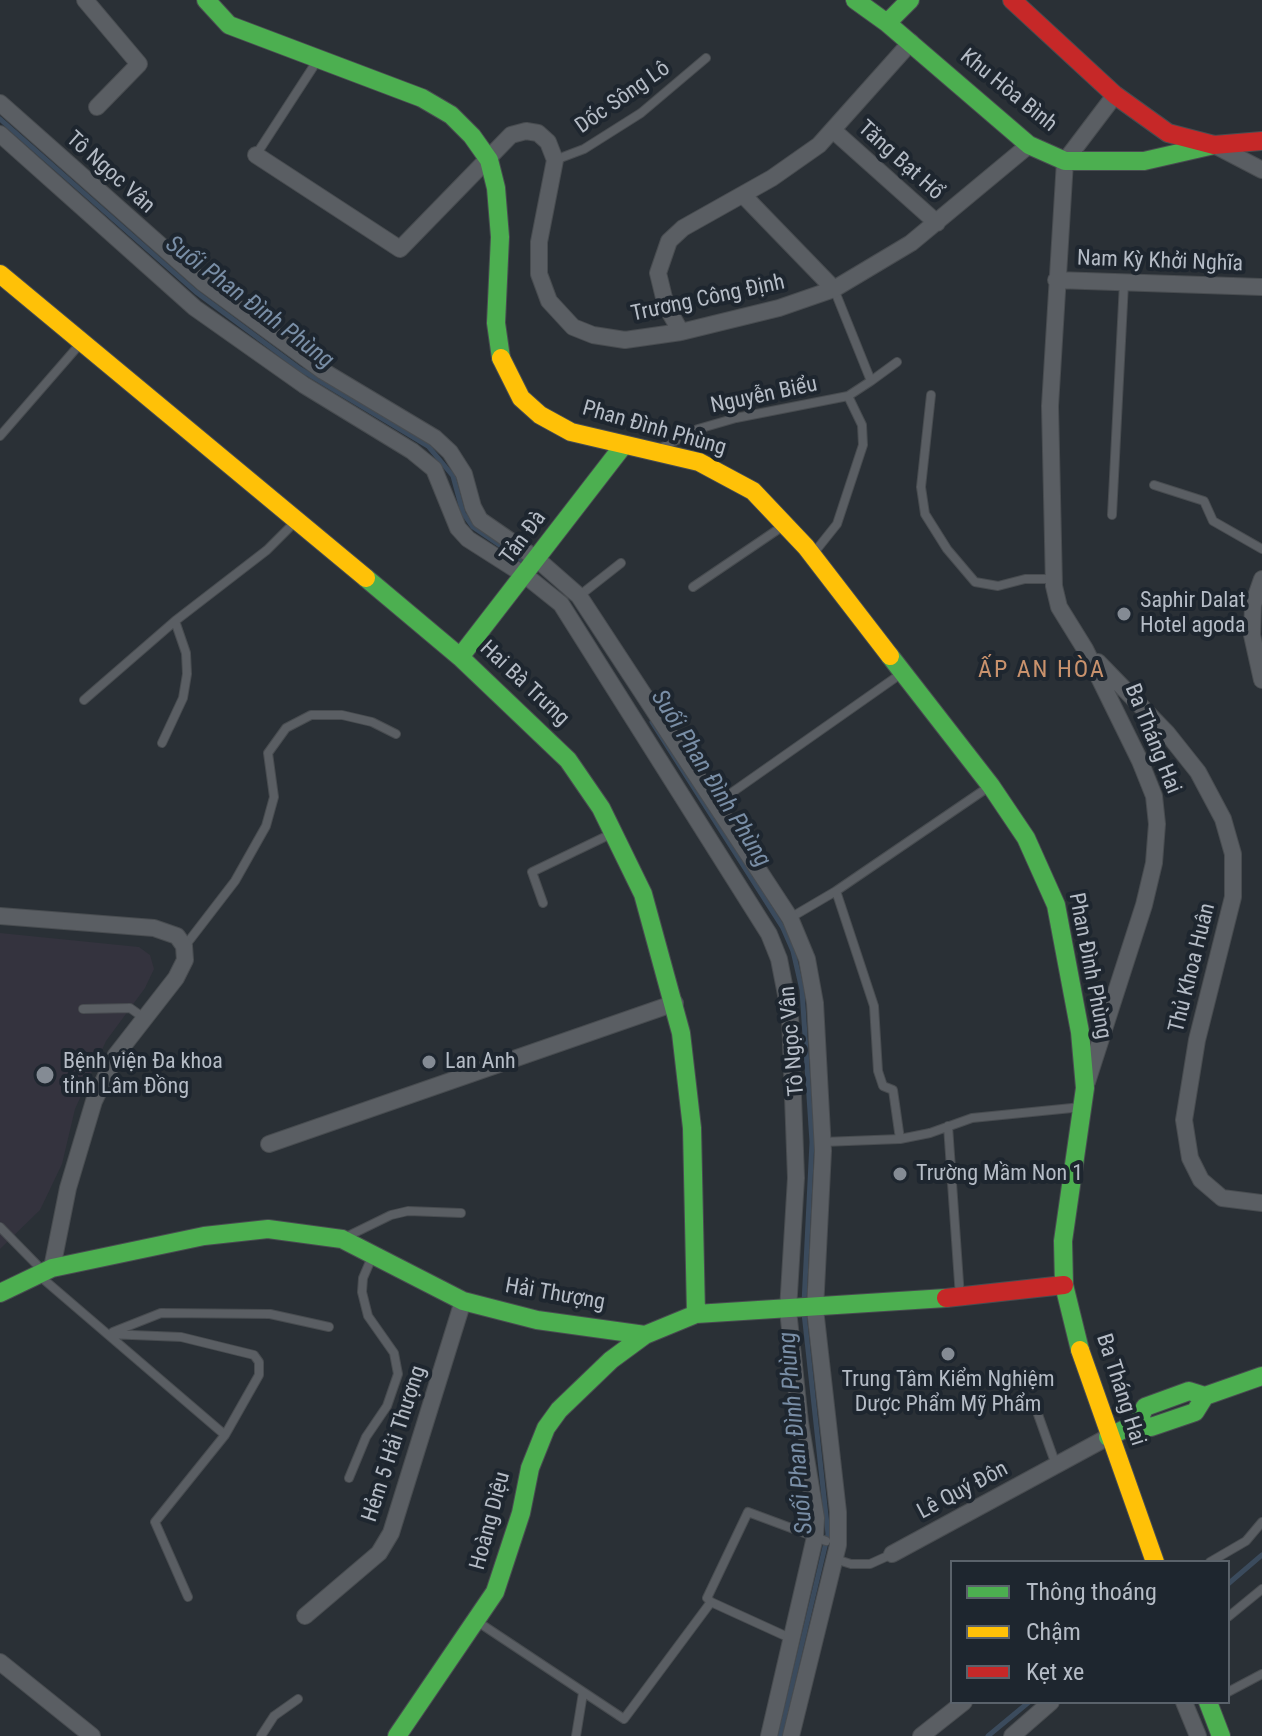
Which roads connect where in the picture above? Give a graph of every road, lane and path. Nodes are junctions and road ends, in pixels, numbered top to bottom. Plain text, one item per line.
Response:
1 (85, 0) edge
2 (206, 0) edge
3 (855, 0) edge
4 (910, 0) edge
5 (1012, 0) edge
6 (887, 23) junction
7 (911, 42) junction
8 (706, 58) dead end
9 (317, 60) junction
10 (1115, 95) junction
11 (0, 103) edge
12 (97, 107) dead end
13 (834, 131) junction
14 (0, 134) edge
15 (1262, 141) edge
16 (1029, 145) junction
17 (1214, 145) junction
18 (256, 155) joint
19 (489, 160) junction
20 (555, 160) junction
21 (1065, 161) junction
22 (1262, 170) edge
23 (743, 195) junction
24 (937, 223) junction
25 (132, 239) junction
26 (0, 274) edge
27 (1056, 280) junction
28 (1124, 283) junction
29 (1262, 287) edge
30 (834, 289) junction
31 (681, 332) junction
32 (80, 344) junction
33 (897, 362) dead end
34 (871, 381) junction
35 (931, 395) dead end
36 (848, 396) junction
37 (0, 436) edge
38 (623, 446) junction
39 (655, 451) junction
40 (1154, 485) dead end
41 (1112, 515) dead end
42 (295, 522) junction
43 (787, 524) junction
44 (1262, 549) edge
45 (812, 555) junction
46 (538, 560) junction
47 (621, 563) dead end
48 (526, 576) junction
49 (1054, 579) junction
50 (1262, 579) edge
51 (693, 587) dead end
52 (579, 596) junction
53 (175, 621) junction
54 (1085, 649) junction
55 (460, 657) junction
56 (902, 673) junction
57 (1262, 680) edge
58 (84, 700) dead end
59 (396, 734) dead end
60 (162, 743) dead end
61 (991, 786) junction
62 (717, 803) junction
63 (614, 833) junction
64 (836, 891) junction
65 (543, 903) dead end
66 (0, 916) edge
67 (790, 918) junction
68 (184, 946) junction
69 (675, 1003) junction
70 (83, 1009) dead end
71 (144, 1018) junction
72 (1084, 1097) junction
73 (948, 1126) junction
74 (900, 1139) junction
75 (823, 1142) junction
76 (269, 1144) dead end
77 (1262, 1203) edge
78 (461, 1213) dead end
79 (0, 1227) edge
80 (342, 1239) junction
81 (372, 1256) junction
82 (45, 1271) junction
83 (1064, 1285) junction
84 (0, 1293) edge
85 (960, 1297) junction
86 (463, 1301) junction
87 (815, 1309) junction
88 (788, 1310) junction
89 (696, 1314) junction
90 (329, 1327) dead end
91 (108, 1334) junction
92 (645, 1335) junction
93 (1262, 1376) edge
94 (1035, 1406) dead end
95 (225, 1435) junction
96 (1108, 1437) junction
97 (1056, 1466) junction
98 (349, 1478) dead end
99 (1262, 1522) edge
100 (829, 1545) junction
101 (892, 1554) joint
102 (1154, 1560) edge
103 (1213, 1560) edge
104 (1262, 1589) edge
105 (188, 1597) dead end
106 (711, 1602) junction
107 (1230, 1615) edge
108 (305, 1616) dead end
109 (477, 1622) junction
110 (792, 1639) junction
111 (0, 1662) edge
112 (1262, 1674) edge
113 (1230, 1691) edge
114 (583, 1693) junction
115 (298, 1699) dead end
116 (961, 1704) edge
117 (1049, 1704) edge
118 (1185, 1704) edge
119 (1209, 1704) edge
120 (1219, 1731) edge
121 (92, 1736) edge
122 (261, 1736) edge
123 (397, 1736) edge
124 (576, 1736) edge
125 (769, 1736) edge
126 (791, 1736) edge
127 (921, 1736) edge
128 (1012, 1736) edge
129 (1199, 1736) edge

1 - 12 street, Tô Ngọc Vân
2 - 9 street, Phan Đình Phùng
3 - 6 street, Khu Hòa Bình
4 - 6 street
5 - 10 street
6 - 7 street, Khu Hòa Bình
7 - 13 street, Tăng Bạt Hổ
7 - 16 street, Khu Hòa Bình
8 - 20 lane, Dốc Sông Lô
9 - 18 lane
9 - 19 street, Phan Đình Phùng
10 - 17 street
10 - 21 street, Khu Hòa Bình
11 - 25 street, Tô Ngọc Vân
13 - 23 street, Tăng Bạt Hổ
13 - 24 street, Tăng Bạt Hổ
14 - 25 street, Tô Ngọc Vân
15 - 17 street
16 - 21 street, Khu Hòa Bình
16 - 24 street, Trương Công Định
17 - 21 street
17 - 22 street
18 - 19 street
19 - 20 street
19 - 38 street, Phan Đình Phùng
20 - 31 street, Trương Công Định
21 - 27 street, Ba Tháng Hai
23 - 30 street
23 - 31 street, Tăng Bạt Hổ
24 - 30 street, Trương Công Định
25 - 46 street, Tô Ngọc Vân
25 - 48 street, Tô Ngọc Vân
26 - 32 street, Hai Bà Trưng
27 - 28 street, Nam Kỳ Khởi Nghĩa
27 - 49 street, Ba Tháng Hai
28 - 29 street, Nam Kỳ Khởi Nghĩa
28 - 41 lane
30 - 31 street, Trương Công Định
30 - 34 lane
32 - 37 lane
32 - 42 street, Hai Bà Trưng
33 - 34 lane, Nguyễn Biểu
34 - 36 lane, Nguyễn Biểu
35 - 49 lane
36 - 39 lane, Nguyễn Biểu
36 - 45 lane
38 - 39 street, Phan Đình Phùng
38 - 46 street, Tản Đà
39 - 43 street, Phan Đình Phùng
40 - 44 lane
42 - 53 lane
42 - 55 street, Hai Bà Trưng
43 - 45 street, Phan Đình Phùng
43 - 51 lane
45 - 56 street, Phan Đình Phùng
46 - 48 street, Tản Đà
46 - 52 street, Tô Ngọc Vân
47 - 52 lane
48 - 55 street, Tản Đà
48 - 88 street, Tô Ngọc Vân
49 - 54 street, Ba Tháng Hai
50 - 57 street
52 - 62 street, Tô Ngọc Vân
53 - 58 lane
53 - 60 lane
54 - 72 street, Ba Tháng Hai
54 - 77 street, Thủ Khoa Huân
55 - 63 street, Hai Bà Trưng
56 - 61 street, Phan Đình Phùng
56 - 62 lane
59 - 68 lane
61 - 64 lane
61 - 72 street, Phan Đình Phùng
62 - 67 street, Tô Ngọc Vân
63 - 65 lane
63 - 69 street, Hai Bà Trưng
64 - 67 lane
64 - 74 lane
66 - 68 street
67 - 75 street, Tô Ngọc Vân
68 - 71 street
69 - 76 street
69 - 89 street, Hai Bà Trưng
70 - 71 lane
71 - 82 street
72 - 73 lane
72 - 83 street, Ba Tháng Hai
73 - 74 lane
73 - 85 lane
74 - 75 lane
75 - 87 street, Tô Ngọc Vân
78 - 80 lane
79 - 82 lane
80 - 81 street, Hải Thượng
80 - 82 street, Hải Thượng
81 - 86 street, Hải Thượng
81 - 98 lane
82 - 84 street, Hải Thượng
82 - 91 lane
83 - 85 street
83 - 96 street, Ba Tháng Hai
85 - 87 street
86 - 92 street, Hải Thượng
86 - 108 street, Hẻm 5 Hải Thượng
87 - 88 street
87 - 100 street, Tô Ngọc Vân
88 - 89 street
88 - 100 street, Tô Ngọc Vân
89 - 92 street
90 - 91 lane
91 - 95 lane
91 - 95 lane
92 - 109 street, Hoàng Diệu
93 - 96 street
94 - 97 lane
95 - 105 lane
96 - 97 street, Lê Quý Đôn
96 - 102 street, Ba Tháng Hai
97 - 101 street, Lê Quý Đôn
99 - 103 lane
100 - 101 lane, Lê Quý Đôn
100 - 106 lane, Lê Quý Đôn
100 - 110 street, Tô Ngọc Vân
100 - 126 street, Tô Ngọc Vân
104 - 107 lane
106 - 110 lane
106 - 114 lane
109 - 114 lane
109 - 123 street, Hoàng Diệu
110 - 125 street, Tô Ngọc Vân
111 - 121 street
112 - 113 lane
114 - 124 lane
115 - 122 lane
116 - 127 street
117 - 128 street
118 - 129 street
119 - 120 street
120 - 129 street

